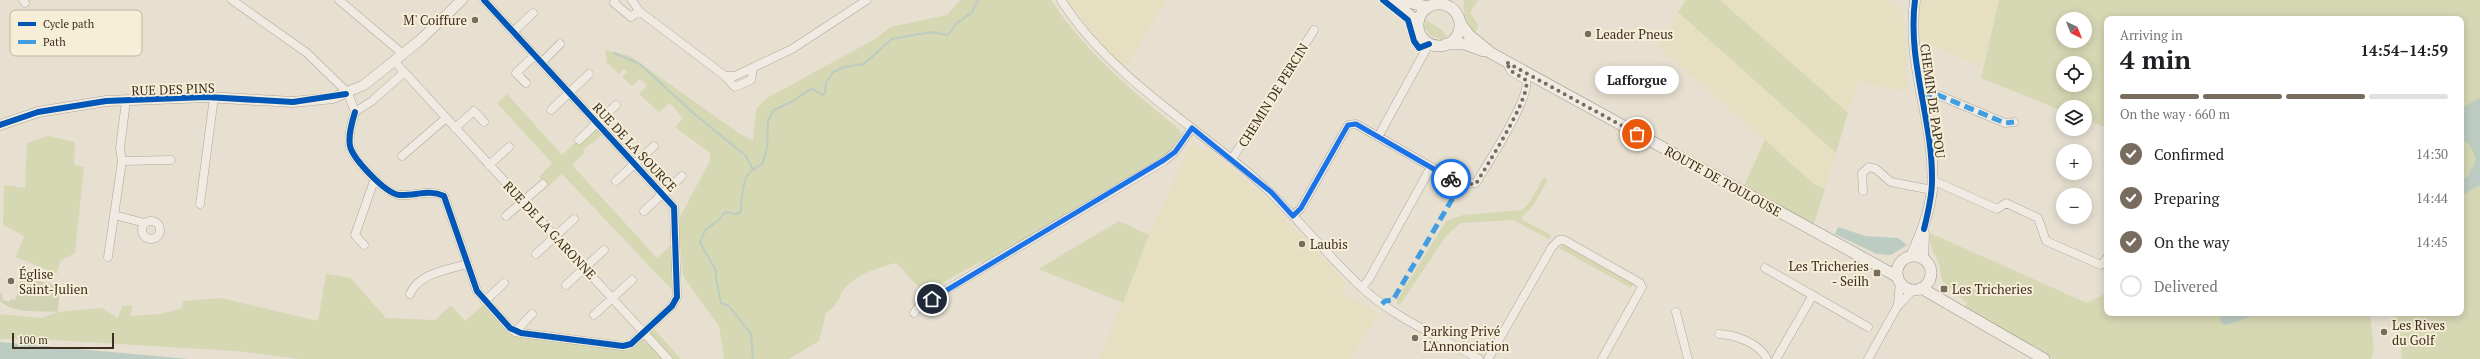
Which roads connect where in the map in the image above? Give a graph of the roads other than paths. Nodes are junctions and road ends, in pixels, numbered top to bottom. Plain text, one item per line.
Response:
1 (232, 0) edge
2 (339, 0) edge
3 (462, 0) edge
4 (484, 0) edge
5 (615, 0) edge
6 (632, 0) edge
7 (867, 0) edge
8 (1061, 0) edge
9 (1391, 0) edge
10 (1401, 0) edge
11 (1458, 0) edge
12 (1915, 0) edge
13 (1441, 2) edge
14 (1427, 7) junction
15 (622, 11) junction
16 (638, 11) junction
17 (533, 13) dead end
18 (1459, 19) junction
19 (1418, 25) junction
20 (1314, 30) dead end
21 (513, 32) junction
22 (560, 44) dead end
23 (1429, 44) junction
24 (1446, 44) junction
25 (402, 54) junction
26 (1491, 54) junction
27 (535, 55) junction
28 (394, 61) junction
29 (542, 62) junction
30 (1506, 62) junction
31 (405, 74) junction
32 (589, 74) dead end
33 (526, 83) dead end
34 (570, 92) junction
35 (348, 93) junction
36 (214, 97) junction
37 (1922, 98) junction
38 (126, 102) junction
39 (616, 105) dead end
40 (551, 110) dead end
41 (355, 112) junction
42 (446, 118) junction
43 (484, 122) dead end
44 (2014, 122) dead end
45 (597, 123) junction
46 (0, 125) edge
47 (455, 128) junction
48 (1192, 128) junction
49 (1378, 137) junction
50 (579, 140) dead end
51 (654, 146) dead end
52 (509, 147) dead end
53 (402, 156) dead end
54 (1232, 159) junction
55 (171, 160) dead end
56 (122, 161) junction
57 (635, 163) junction
58 (489, 165) junction
59 (1431, 167) junction
60 (682, 176) dead end
61 (375, 178) junction
62 (1932, 180) junction
63 (616, 181) dead end
64 (543, 184) dead end
65 (1932, 190) junction
66 (1863, 191) dead end
67 (663, 194) junction
68 (523, 201) junction
69 (200, 204) dead end
70 (644, 211) dead end
71 (114, 215) junction
72 (506, 216) dead end
73 (1293, 216) junction
74 (574, 219) dead end
75 (145, 223) dead end
76 (1924, 229) junction
77 (555, 237) junction
78 (364, 245) dead end
79 (604, 250) dead end
80 (536, 254) dead end
81 (1911, 256) junction
82 (108, 257) dead end
83 (1923, 258) junction
84 (1871, 262) junction
85 (2104, 262) edge
86 (467, 264) junction
87 (1900, 264) junction
88 (585, 267) junction
89 (1765, 268) dead end
90 (1931, 276) junction
91 (1899, 279) junction
92 (632, 280) dead end
93 (504, 284) dead end
94 (566, 285) dead end
95 (1362, 288) junction
96 (1917, 289) junction
97 (410, 294) dead end
98 (1813, 295) junction
99 (613, 297) junction
100 (1945, 300) junction
101 (485, 301) junction
102 (1897, 307) junction
103 (1676, 312) dead end
104 (914, 313) dead end
105 (532, 314) dead end
106 (594, 315) dead end
107 (1868, 327) dead end
108 (515, 332) junction
109 (644, 332) junction
110 (1719, 334) dead end
111 (668, 359) edge
112 (1479, 359) edge
113 (1488, 359) edge
114 (1602, 359) edge
115 (1688, 359) edge
116 (1768, 359) edge
117 (1776, 359) edge
118 (1868, 359) edge
119 (2044, 359) edge

1 - 35 street
2 - 25 street
3 - 25 street, RUE DES PINS
4 - 21 street, RUE DE LA SOURCE
5 - 15 street
6 - 15 street
6 - 16 street
7 - 16 street
8 - 48 street, CHEMIN DE PERCIN
9 - 19 main road
10 - 14 main road
11 - 18 main road
12 - 37 street, CHEMIN DE PAPOU
13 - 14 main road
13 - 18 main road
14 - 19 main road
15 - 16 street
17 - 21 street
18 - 24 main road
18 - 26 main road, ROUTE DE TOULOUSE
19 - 23 main road
20 - 54 street, CHEMIN DE PERCIN
21 - 27 street, RUE DE LA SOURCE
22 - 29 street
23 - 24 main road
23 - 49 street
24 - 26 main road, ROUTE DE TOULOUSE
25 - 28 street, RUE DES PINS
26 - 30 main road, ROUTE DE TOULOUSE
27 - 29 street, RUE DE LA SOURCE
27 - 33 street
28 - 31 street, RUE DE LA GARONNE
28 - 35 street, RUE DES PINS
29 - 34 street, RUE DE LA SOURCE
30 - 59 street
30 - 84 main road, ROUTE DE TOULOUSE
31 - 41 street
31 - 42 street, RUE DE LA GARONNE
32 - 34 street
34 - 40 street
34 - 45 street, RUE DE LA SOURCE
35 - 36 street, RUE DES PINS
35 - 41 street
36 - 38 street, RUE DES PINS
36 - 69 street
37 - 44 street
37 - 62 street, CHEMIN DE PAPOU
38 - 46 street, RUE DES PINS
38 - 56 street
39 - 45 street
41 - 61 street
42 - 47 street, RUE DE LA GARONNE
42 - 53 street
43 - 47 street
45 - 50 street
45 - 57 street, RUE DE LA SOURCE
47 - 58 street, RUE DE LA GARONNE
48 - 54 street, CHEMIN DE PERCIN
48 - 104 street
49 - 59 street
49 - 73 street
51 - 57 street
52 - 58 street
54 - 73 street, CHEMIN DE PERCIN
55 - 56 street
56 - 71 street
57 - 63 street
57 - 67 street, RUE DE LA SOURCE
58 - 68 street, RUE DE LA GARONNE
59 - 95 street
60 - 67 street
61 - 78 street
61 - 86 street
62 - 65 street, CHEMIN DE PAPOU
62 - 85 street
64 - 68 street
65 - 66 street
65 - 76 street, CHEMIN DE PAPOU
67 - 70 street
67 - 109 street, RUE DE LA SOURCE
68 - 72 street
68 - 77 street, RUE DE LA GARONNE
71 - 75 street
71 - 82 street
73 - 95 street, CHEMIN DE PERCIN
74 - 77 street
76 - 81 street, CHEMIN DE PAPOU
76 - 83 street, CHEMIN DE PAPOU
77 - 80 street
77 - 88 street, RUE DE LA GARONNE
79 - 88 street
81 - 83 main road
81 - 87 main road
83 - 90 main road
84 - 87 main road, ROUTE DE TOULOUSE
84 - 91 main road, ROUTE DE TOULOUSE
86 - 97 street
86 - 101 street
87 - 91 main road
88 - 94 street
88 - 99 street, RUE DE LA GARONNE
89 - 98 street
90 - 96 main road
90 - 100 main road
91 - 96 main road
91 - 102 street
92 - 99 street
93 - 101 street
95 - 112 street, CHEMIN DE PERCIN
96 - 100 main road
96 - 102 street
98 - 107 street
98 - 117 street
99 - 106 street
99 - 109 street, RUE DE LA GARONNE
100 - 119 main road
101 - 108 street
102 - 118 street
103 - 115 street
105 - 108 street
108 - 109 street, RUE DE LA SOURCE
109 - 111 street, RUE DE LA GARONNE
110 - 116 street
113 - 114 street

